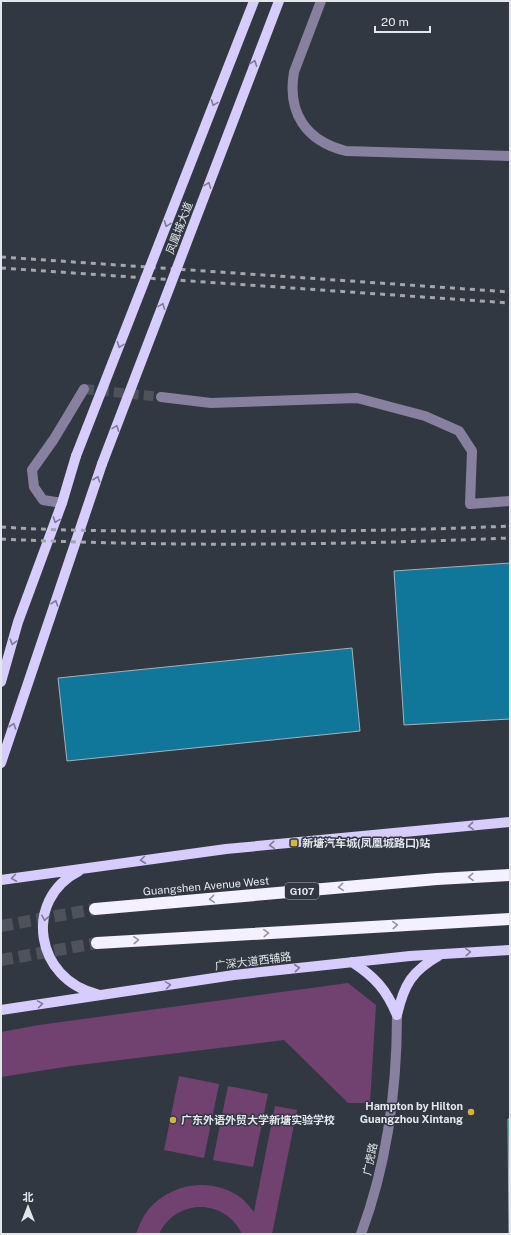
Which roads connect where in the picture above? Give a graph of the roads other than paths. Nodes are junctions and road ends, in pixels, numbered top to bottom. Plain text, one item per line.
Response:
1 (254, 1) edge
2 (279, 1) edge
3 (321, 1) edge
4 (510, 156) edge
5 (84, 389) dead end
6 (161, 397) tunnel mouth
7 (510, 501) edge
8 (62, 503) junction
9 (1, 682) edge
10 (1, 763) edge
11 (510, 822) edge
12 (84, 868) junction
13 (510, 875) edge
14 (1, 880) edge
15 (95, 909) tunnel mouth
16 (510, 919) edge
17 (97, 943) tunnel mouth
18 (510, 950) edge
19 (441, 954) junction
20 (352, 962) junction
21 (101, 995) junction
22 (1, 1010) edge
23 (397, 1015) junction
24 (361, 1234) edge

1 -> 8 main road, 凤凰城大道, bridge
10 -> 2 main road, 凤凰城大道, bridge
3 - 4 street
5 - 8 street
6 - 7 street
8 -> 9 main road, 凤凰城大道
11 -> 12 main road
12 -> 14 main road
12 -> 21 main road
13 -> 15 highway, Guangshen Avenue West / G107
17 -> 16 highway
19 -> 18 main road, 广深大道西辅路
19 - 20 main road, 广深大道西辅路
19 - 23 main road
21 -> 20 main road, 广深大道西辅路
20 - 23 main road
22 -> 21 main road, 广深大道西辅路
23 - 24 street, 广虎路

